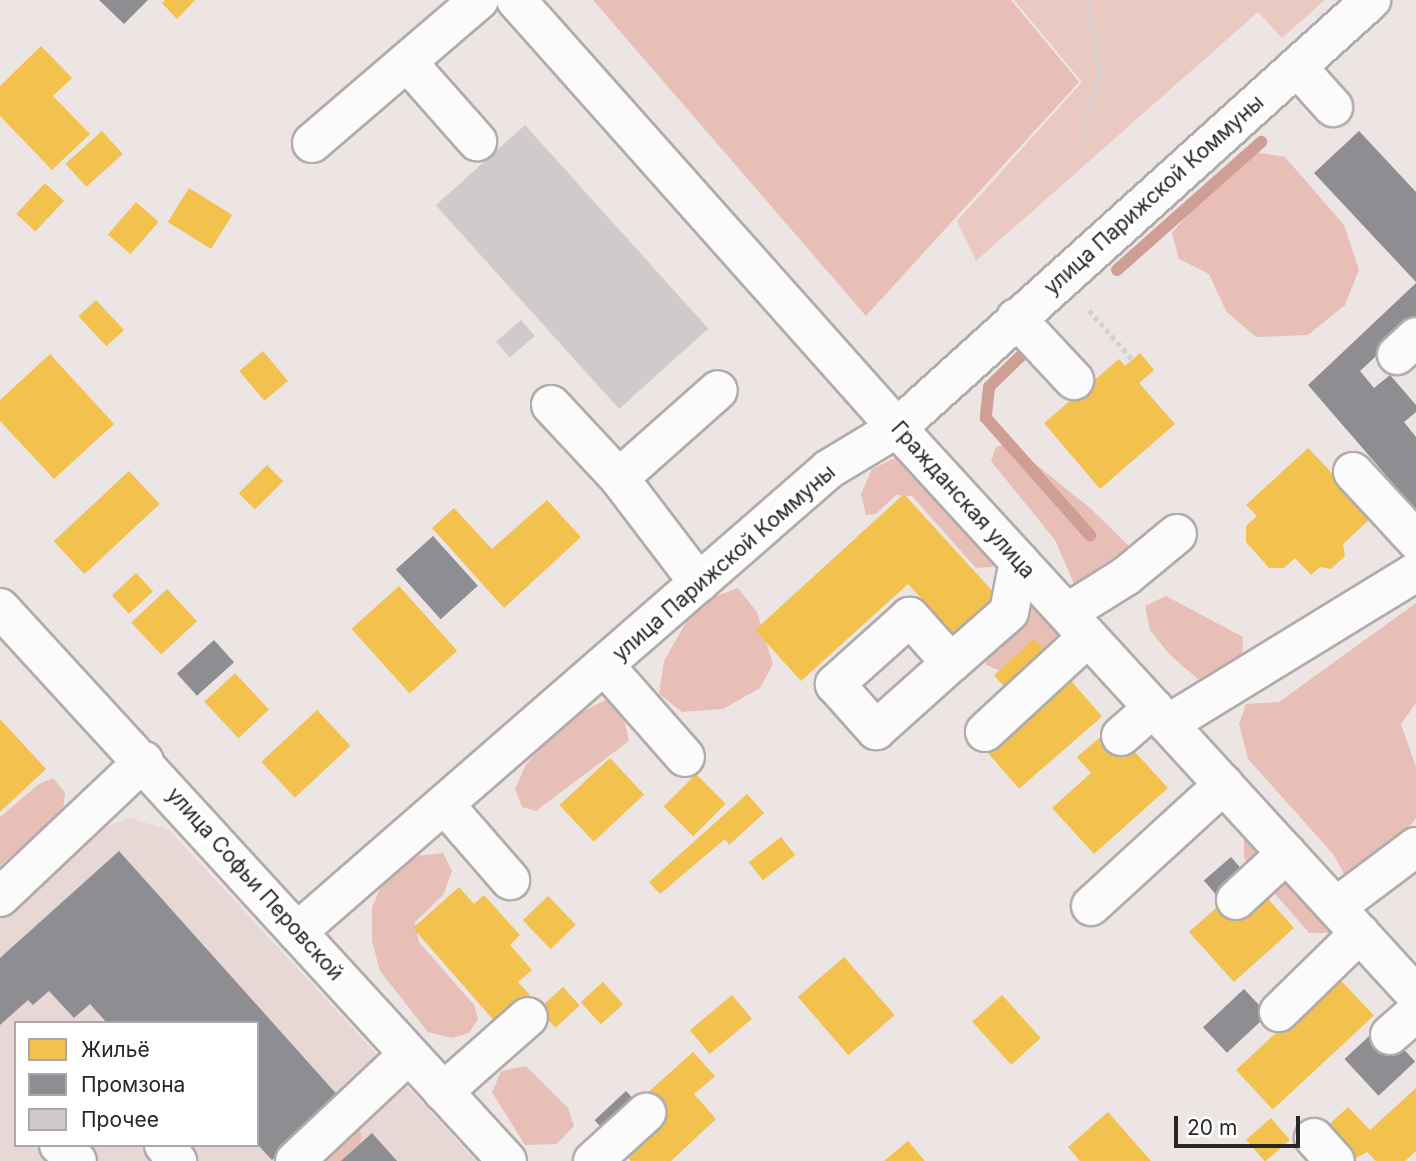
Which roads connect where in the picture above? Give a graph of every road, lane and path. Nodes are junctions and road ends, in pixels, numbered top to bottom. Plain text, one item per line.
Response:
1 (479, 0) edge
2 (516, 0) edge
3 (1088, 0) edge
4 (1371, 0) edge
5 (407, 62) junction
6 (1297, 66) junction
7 (1333, 107) dead end
8 (1082, 136) dead end
9 (477, 141) dead end
10 (312, 143) dead end
11 (1061, 278) junction
12 (1016, 318) junction
13 (1132, 359) dead end
14 (1074, 380) dead end
15 (718, 390) dead end
16 (551, 405) dead end
17 (897, 428) junction
18 (1353, 472) dead end
19 (619, 478) junction
20 (1177, 534) dead end
21 (1416, 540) edge
22 (1019, 561) junction
23 (1416, 572) edge
24 (699, 583) junction
25 (0, 608) edge
26 (1076, 624) junction
27 (1043, 649) dead end
28 (951, 663) dead end
29 (605, 666) junction
30 (1160, 715) junction
31 (985, 732) dead end
32 (1121, 736) dead end
33 (685, 757) dead end
34 (144, 761) junction
35 (1216, 776) junction
36 (444, 804) junction
37 (1279, 844) junction
38 (1416, 847) edge
39 (1108, 857) dead end
40 (510, 880) dead end
41 (1237, 883) dead end
42 (0, 897) edge
43 (1091, 906) dead end
44 (1348, 920) junction
45 (297, 932) junction
46 (1416, 995) edge
47 (1279, 1012) dead end
48 (528, 1017) dead end
49 (409, 1054) junction
50 (443, 1092) junction
51 (646, 1114) dead end
52 (61, 1147) edge
53 (166, 1147) edge
54 (77, 1161) edge
55 (177, 1161) edge
56 (295, 1161) edge
57 (507, 1161) edge
58 (593, 1161) edge

1 - 5 street
2 - 17 street, Гражданская улица
3 - 8 path
4 - 6 street, улица Парижской Коммуны
5 - 9 street
5 - 10 street
6 - 7 street
6 - 11 street, улица Парижской Коммуны
11 - 12 street, улица Парижской Коммуны
11 - 13 path
12 - 14 street
12 - 17 street, улица Парижской Коммуны
15 - 19 street
16 - 19 street
17 - 22 street, Гражданская улица
17 - 24 street, улица Парижской Коммуны
18 - 21 street
19 - 24 street
20 - 26 street
22 - 26 street, Гражданская улица
22 - 28 street
23 - 30 street
24 - 29 street, улица Парижской Коммуны
25 - 34 street, улица Софьи Перовской
26 - 27 street
26 - 30 street, Гражданская улица
26 - 31 street
29 - 33 street
29 - 36 street, улица Парижской Коммуны
30 - 32 street
30 - 35 street, Гражданская улица
34 - 42 street
34 - 45 street, улица Софьи Перовской
35 - 37 street, Гражданская улица
35 - 39 street
35 - 43 street
36 - 40 street
36 - 45 street, улица Парижской Коммуны
37 - 41 street
37 - 44 street, Гражданская улица
38 - 44 street
44 - 46 street, Гражданская улица
44 - 47 street
45 - 49 street, улица Софьи Перовской
48 - 50 street
49 - 50 street, улица Софьи Перовской
49 - 56 street
50 - 57 street, улица Софьи Перовской
51 - 58 street
52 - 54 street
53 - 55 street

